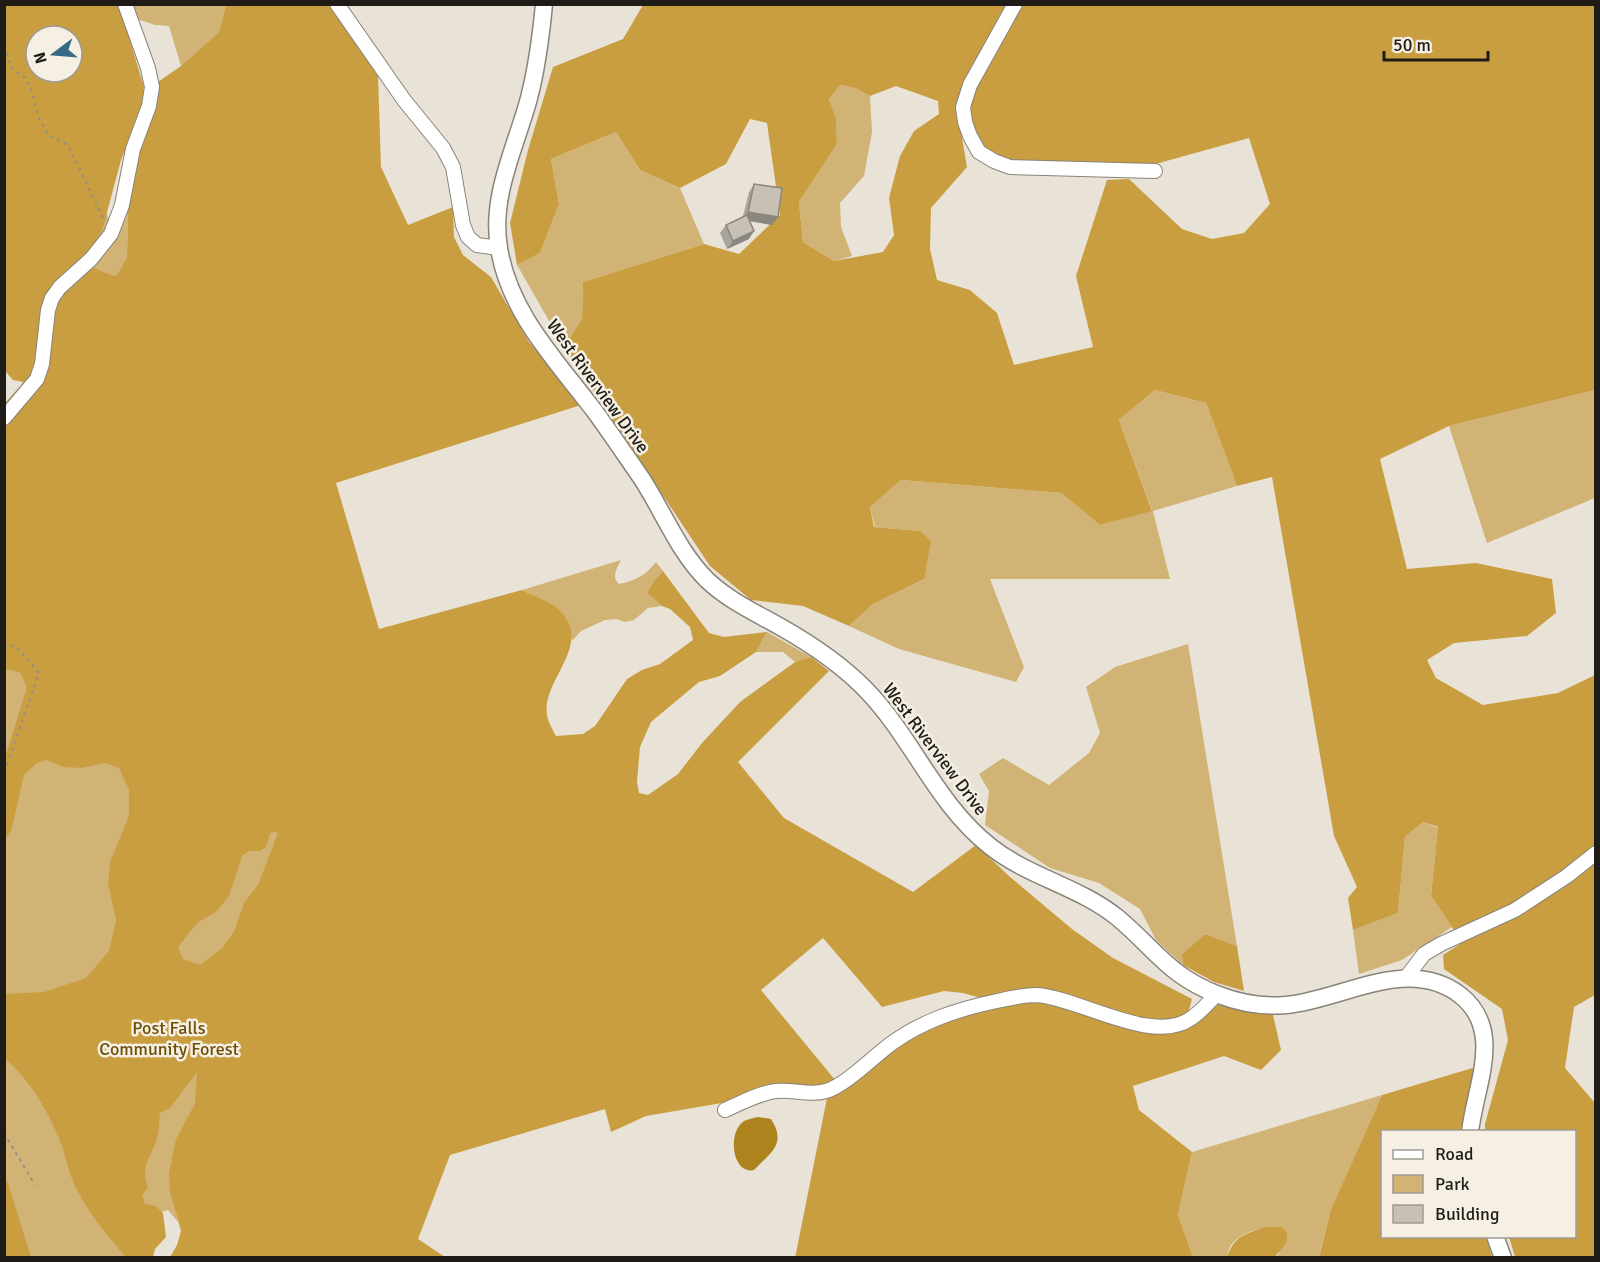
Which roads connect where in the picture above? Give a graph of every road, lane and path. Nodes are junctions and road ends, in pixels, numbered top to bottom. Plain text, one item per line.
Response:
1 (125, 4) edge
2 (336, 4) edge
3 (544, 4) edge
4 (1015, 4) edge
5 (4, 46) edge
6 (1155, 171) dead end
7 (111, 234) junction
8 (499, 248) junction
9 (4, 417) edge
10 (4, 648) edge
11 (4, 773) edge
12 (1596, 853) edge
13 (1405, 979) junction
14 (1217, 994) junction
15 (725, 1110) dead end
16 (1470, 1130) edge
17 (4, 1132) edge
18 (35, 1185) dead end
19 (1496, 1238) edge
20 (1503, 1257) edge

1 - 7 street
2 - 8 street
3 - 8 street, West Riverview Drive
4 - 6 street
5 - 7 path
7 - 9 street
8 - 14 street, West Riverview Drive
10 - 11 path
12 - 13 street
13 - 14 street, West Riverview Drive
13 - 16 street, West Riverview Drive
14 - 15 street
17 - 18 path
19 - 20 street

